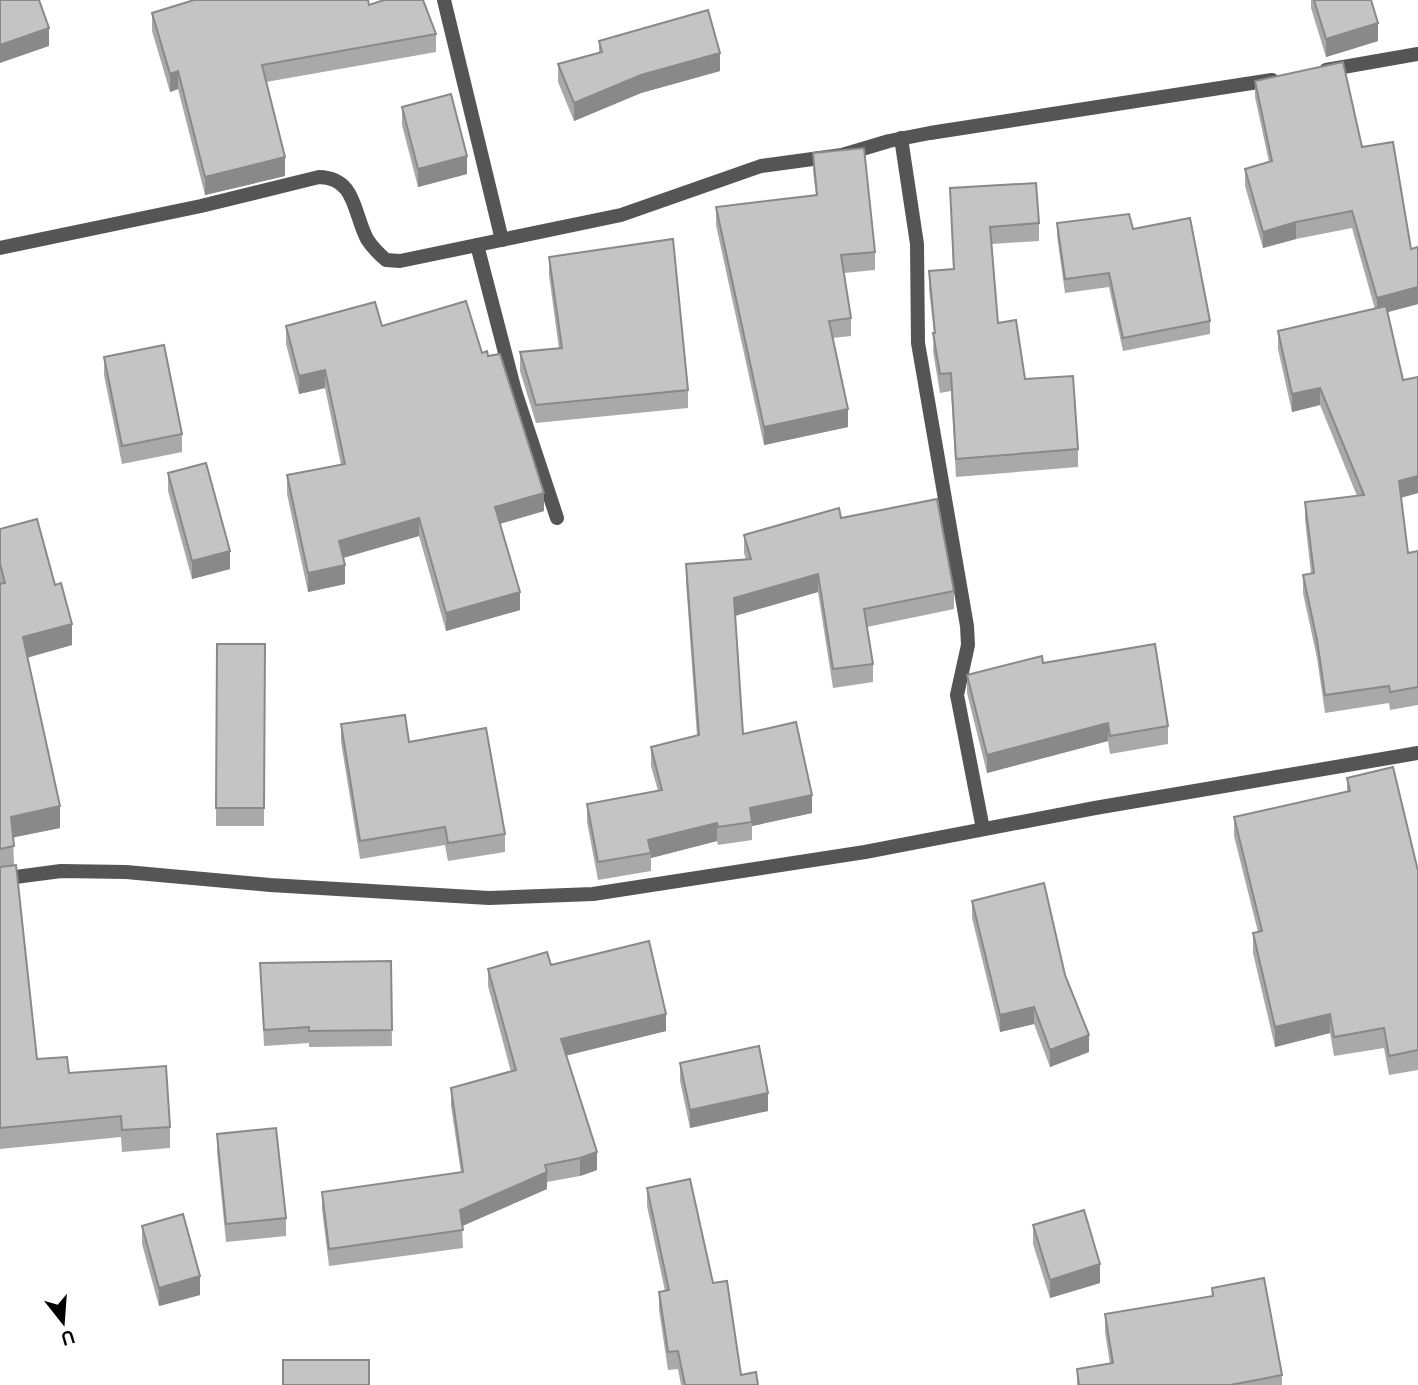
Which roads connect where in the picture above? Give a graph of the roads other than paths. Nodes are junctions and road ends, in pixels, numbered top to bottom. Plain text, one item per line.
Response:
1 (444, 0) edge
2 (1418, 54) edge
3 (1311, 73) edge
4 (1284, 78) edge
5 (901, 138) junction
6 (502, 240) junction
7 (477, 245) junction
8 (0, 248) edge
9 (557, 518) dead end
10 (1418, 753) edge
11 (983, 829) junction
12 (0, 879) edge

1 - 6 street
2 - 3 street
4 - 5 street
5 - 6 street
5 - 11 street
6 - 7 street
7 - 8 street
7 - 9 street
10 - 11 street
11 - 12 street

